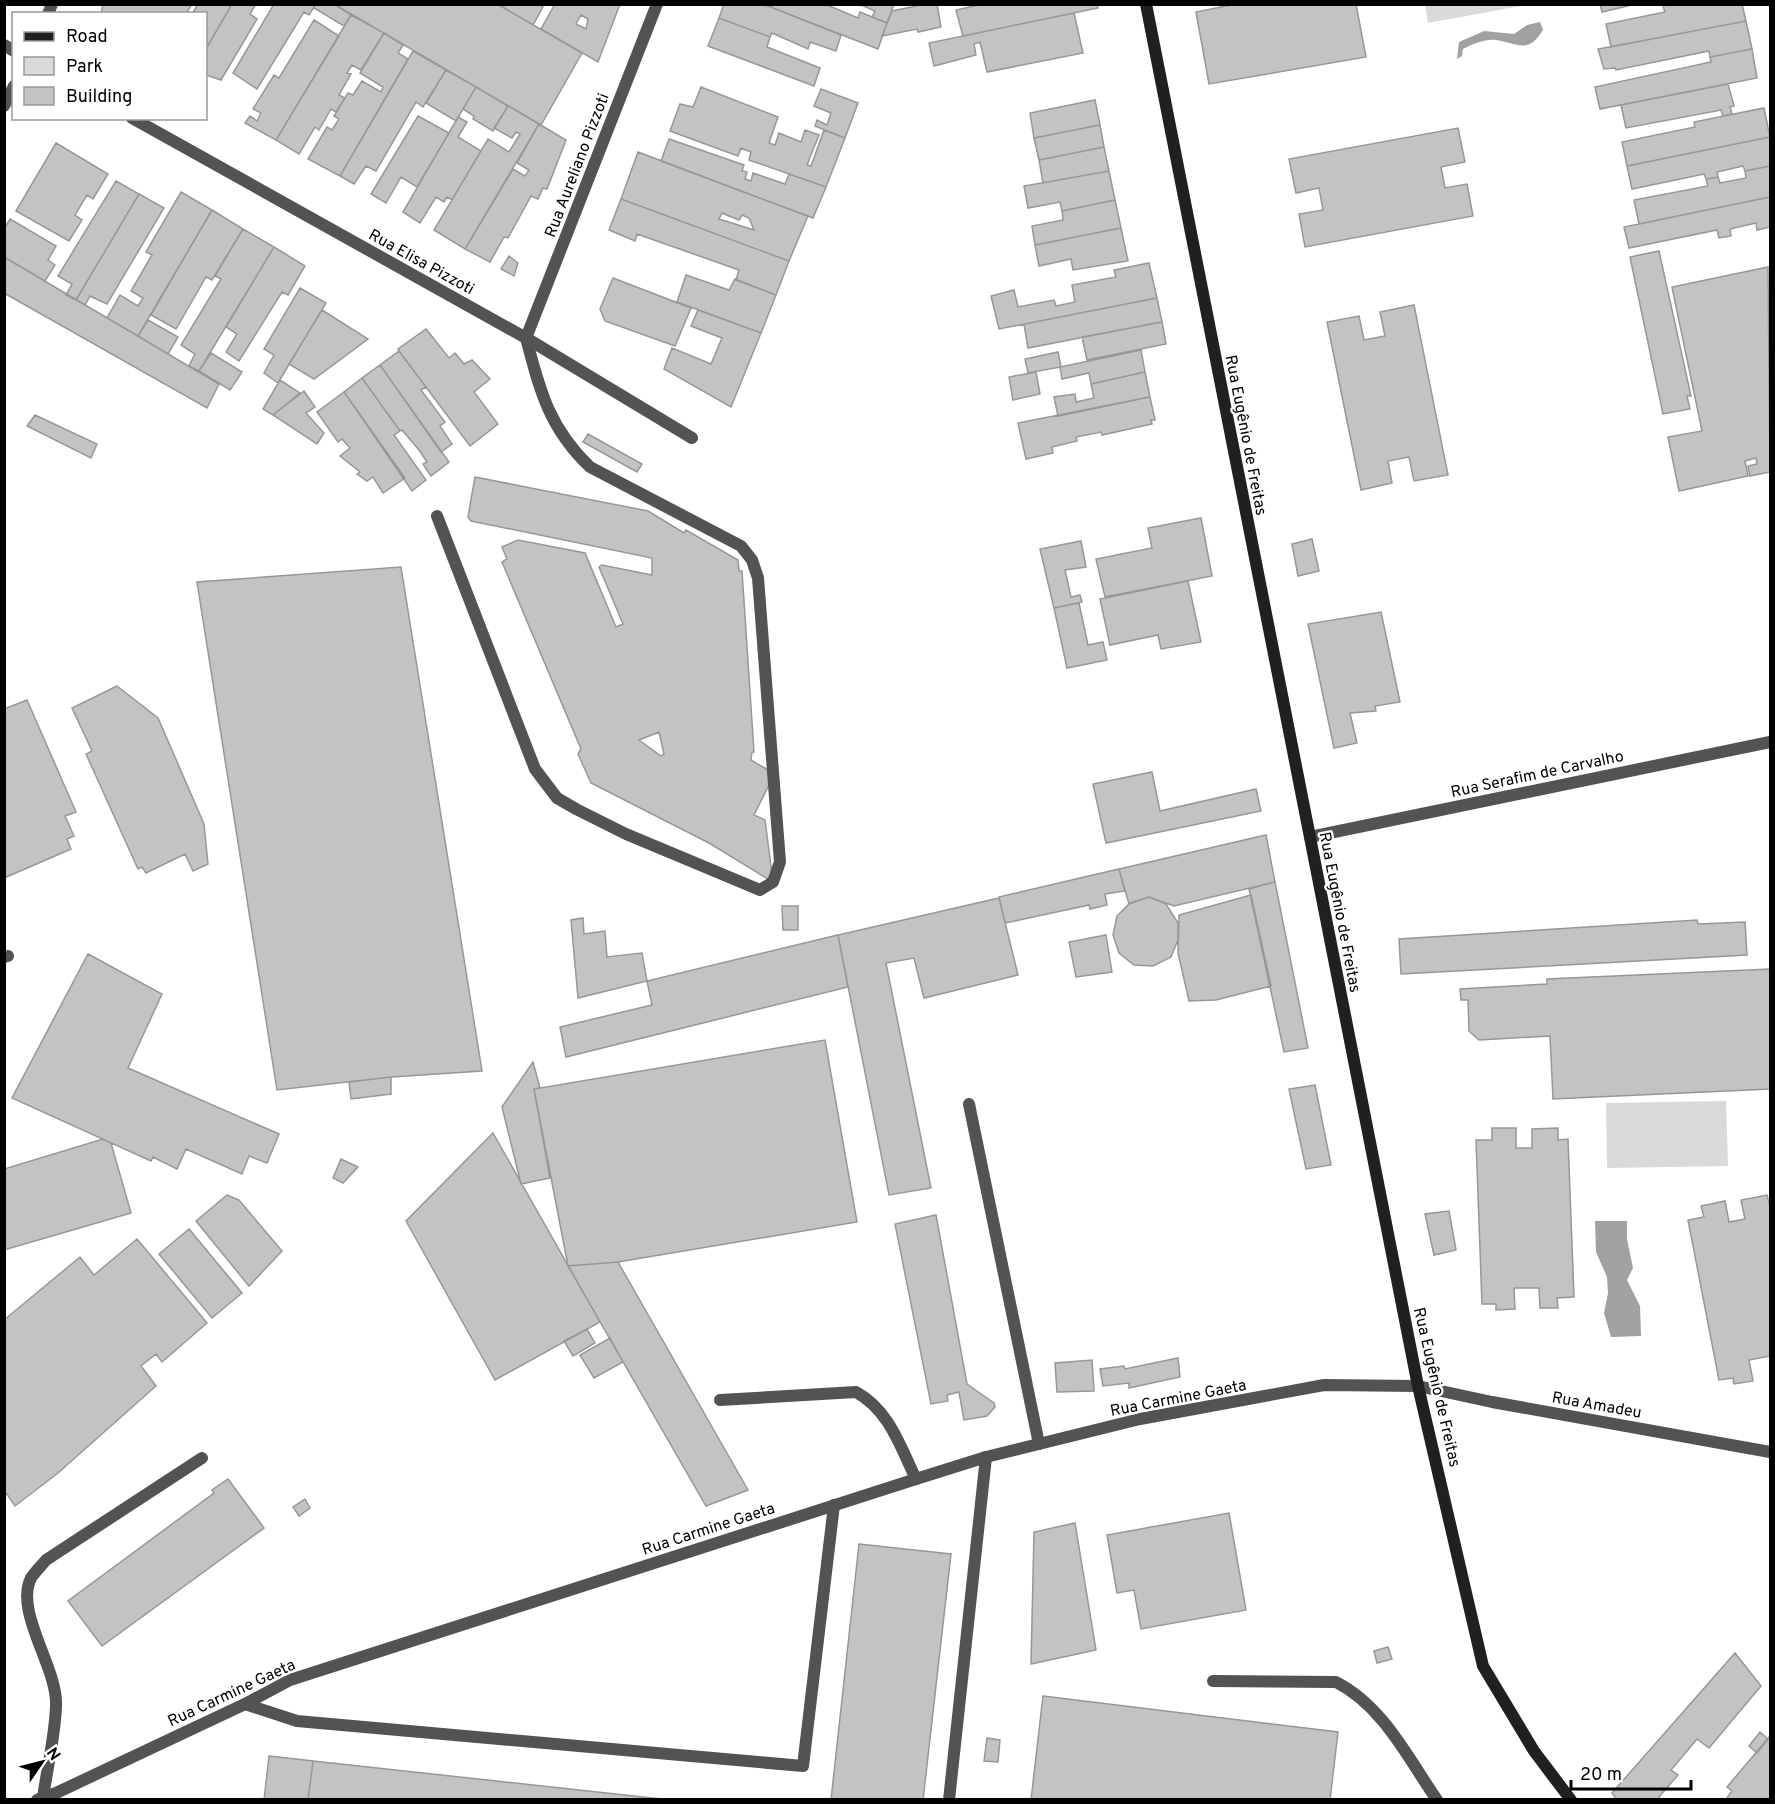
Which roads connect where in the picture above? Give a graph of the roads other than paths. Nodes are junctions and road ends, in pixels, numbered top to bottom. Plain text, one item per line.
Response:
1 (657, 4) edge
2 (1146, 4) edge
3 (12, 90) edge
4 (4, 106) edge
5 (136, 120) edge
6 (526, 338) junction
7 (692, 438) dead end
8 (437, 516) dead end
9 (1770, 742) edge
10 (1310, 837) junction
11 (969, 1104) dead end
12 (1418, 1386) junction
13 (720, 1400) dead end
14 (1039, 1444) junction
15 (1770, 1452) edge
16 (986, 1457) junction
17 (202, 1458) dead end
18 (916, 1479) junction
19 (834, 1505) junction
20 (1213, 1681) dead end
21 (246, 1704) junction
22 (40, 1799) edge
23 (950, 1800) edge
24 (1437, 1800) edge
25 (1571, 1800) edge

1 - 6 street, Rua Aureliano Pizzoti
2 - 10 street, Rua Eugênio de Freitas
3 - 4 street
5 - 6 street, Rua Elisa Pizzoti
6 - 7 street, Rua Elisa Pizzoti
6 - 8 street
9 - 10 street, Rua Serafim de Carvalho
10 - 12 street, Rua Eugênio de Freitas
11 - 14 street
12 - 14 street, Rua Carmine Gaeta
12 - 15 street, Rua Amadeu
12 - 25 street, Rua Eugênio de Freitas
13 - 18 street
14 - 16 street, Rua Carmine Gaeta
16 - 18 street, Rua Carmine Gaeta
16 - 23 street
17 - 22 street
18 - 19 street, Rua Carmine Gaeta
19 - 21 street, Rua Carmine Gaeta
19 - 21 street
20 - 24 street
21 - 22 street, Rua Carmine Gaeta

